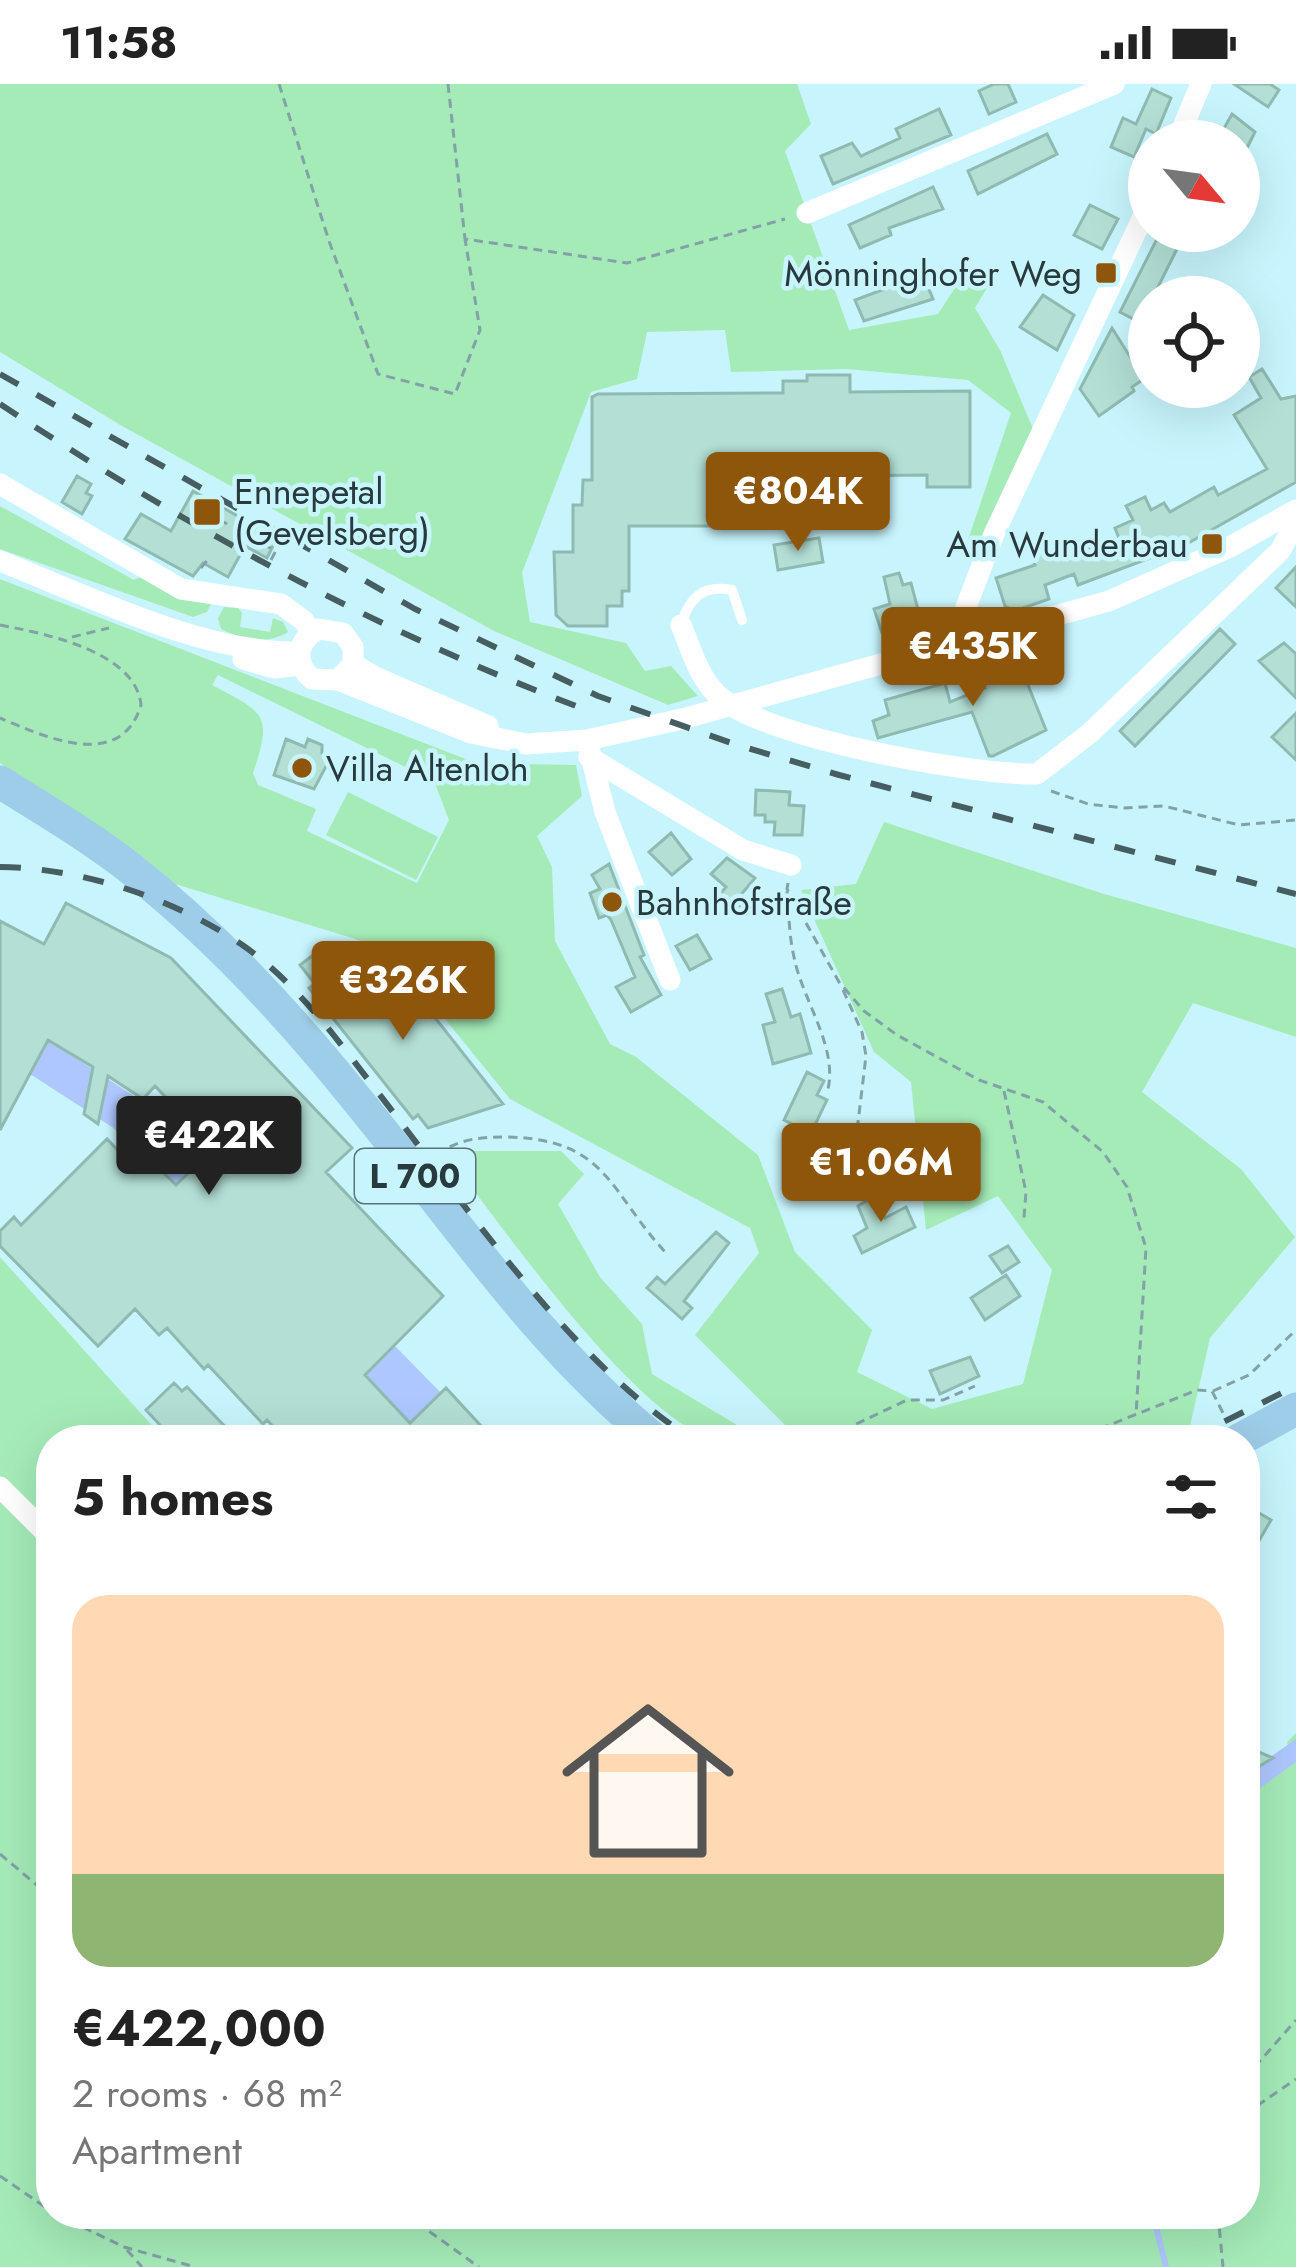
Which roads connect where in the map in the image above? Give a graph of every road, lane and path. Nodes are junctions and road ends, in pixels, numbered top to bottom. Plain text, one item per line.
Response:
1 (279, 84) edge
2 (448, 84) edge
3 (1114, 84) edge
4 (1201, 84) edge
5 (1186, 120) edge
6 (807, 213) joint
7 (465, 239) junction
8 (1128, 249) edge
9 (0, 484) edge
10 (1293, 512) edge
11 (208, 513) dead end
12 (227, 524) dead end
13 (281, 541) dead end
14 (263, 544) dead end
15 (276, 551) junction
16 (271, 560) dead end
17 (0, 561) edge
18 (742, 620) dead end
19 (0, 625) edge
20 (682, 625) joint
21 (117, 626) dead end
22 (311, 632) junction
23 (68, 638) junction
24 (965, 642) junction
25 (300, 659) junction
26 (345, 672) junction
27 (0, 718) edge
28 (588, 748) junction
29 (1037, 774) junction
30 (0, 782) edge
31 (1296, 820) edge
32 (791, 865) joint
33 (787, 890) junction
34 (670, 980) dead end
35 (839, 982) junction
36 (1004, 1089) junction
37 (827, 1093) dead end
38 (452, 1143) dead end
39 (893, 1201) dead end
40 (1024, 1218) dead end
41 (668, 1255) dead end
42 (1296, 1330) edge
43 (975, 1386) dead end
44 (1212, 1391) junction
45 (1296, 1409) edge
46 (1136, 1415) junction
47 (638, 1425) edge
48 (854, 1425) edge
49 (1110, 1425) edge
50 (1230, 1425) edge
51 (1250, 1425) edge
52 (0, 1487) edge
53 (36, 1523) edge
54 (0, 1855) edge
55 (36, 1885) edge
56 (1296, 2020) edge
57 (1260, 2061) edge
58 (1296, 2079) edge
59 (1260, 2104) edge
60 (0, 2176) edge
61 (36, 2200) edge
62 (88, 2229) edge
63 (426, 2229) edge
64 (1219, 2229) edge
65 (124, 2247) junction
66 (142, 2267) edge
67 (195, 2267) edge
68 (479, 2267) edge
69 (1222, 2267) edge

1 - 7 path
2 - 7 path
3 - 6 street
4 - 5 street
6 - 7 path
8 - 24 street
9 - 22 street
10 - 24 street
10 - 29 street
11 - 12 path
13 - 15 path
14 - 15 path
15 - 16 path
17 - 25 street
18 - 20 lane
19 - 23 path
20 - 29 street
21 - 23 path
22 - 25 street
22 - 26 street
23 - 27 path
24 - 28 street
25 - 26 street
26 - 28 street
28 - 32 street
28 - 34 street
29 - 31 path
30 - 47 main road, L 700
32 - 33 path
33 - 35 path
33 - 37 path
35 - 36 path
35 - 39 path
36 - 40 path
36 - 46 path
38 - 41 path
42 - 44 path
43 - 48 path
44 - 46 path
44 - 50 path
45 - 51 main road
46 - 49 path
52 - 53 street
54 - 55 path
56 - 57 path
58 - 59 path
60 - 61 path
62 - 65 path
63 - 68 path
64 - 69 path
65 - 66 path
65 - 67 path

